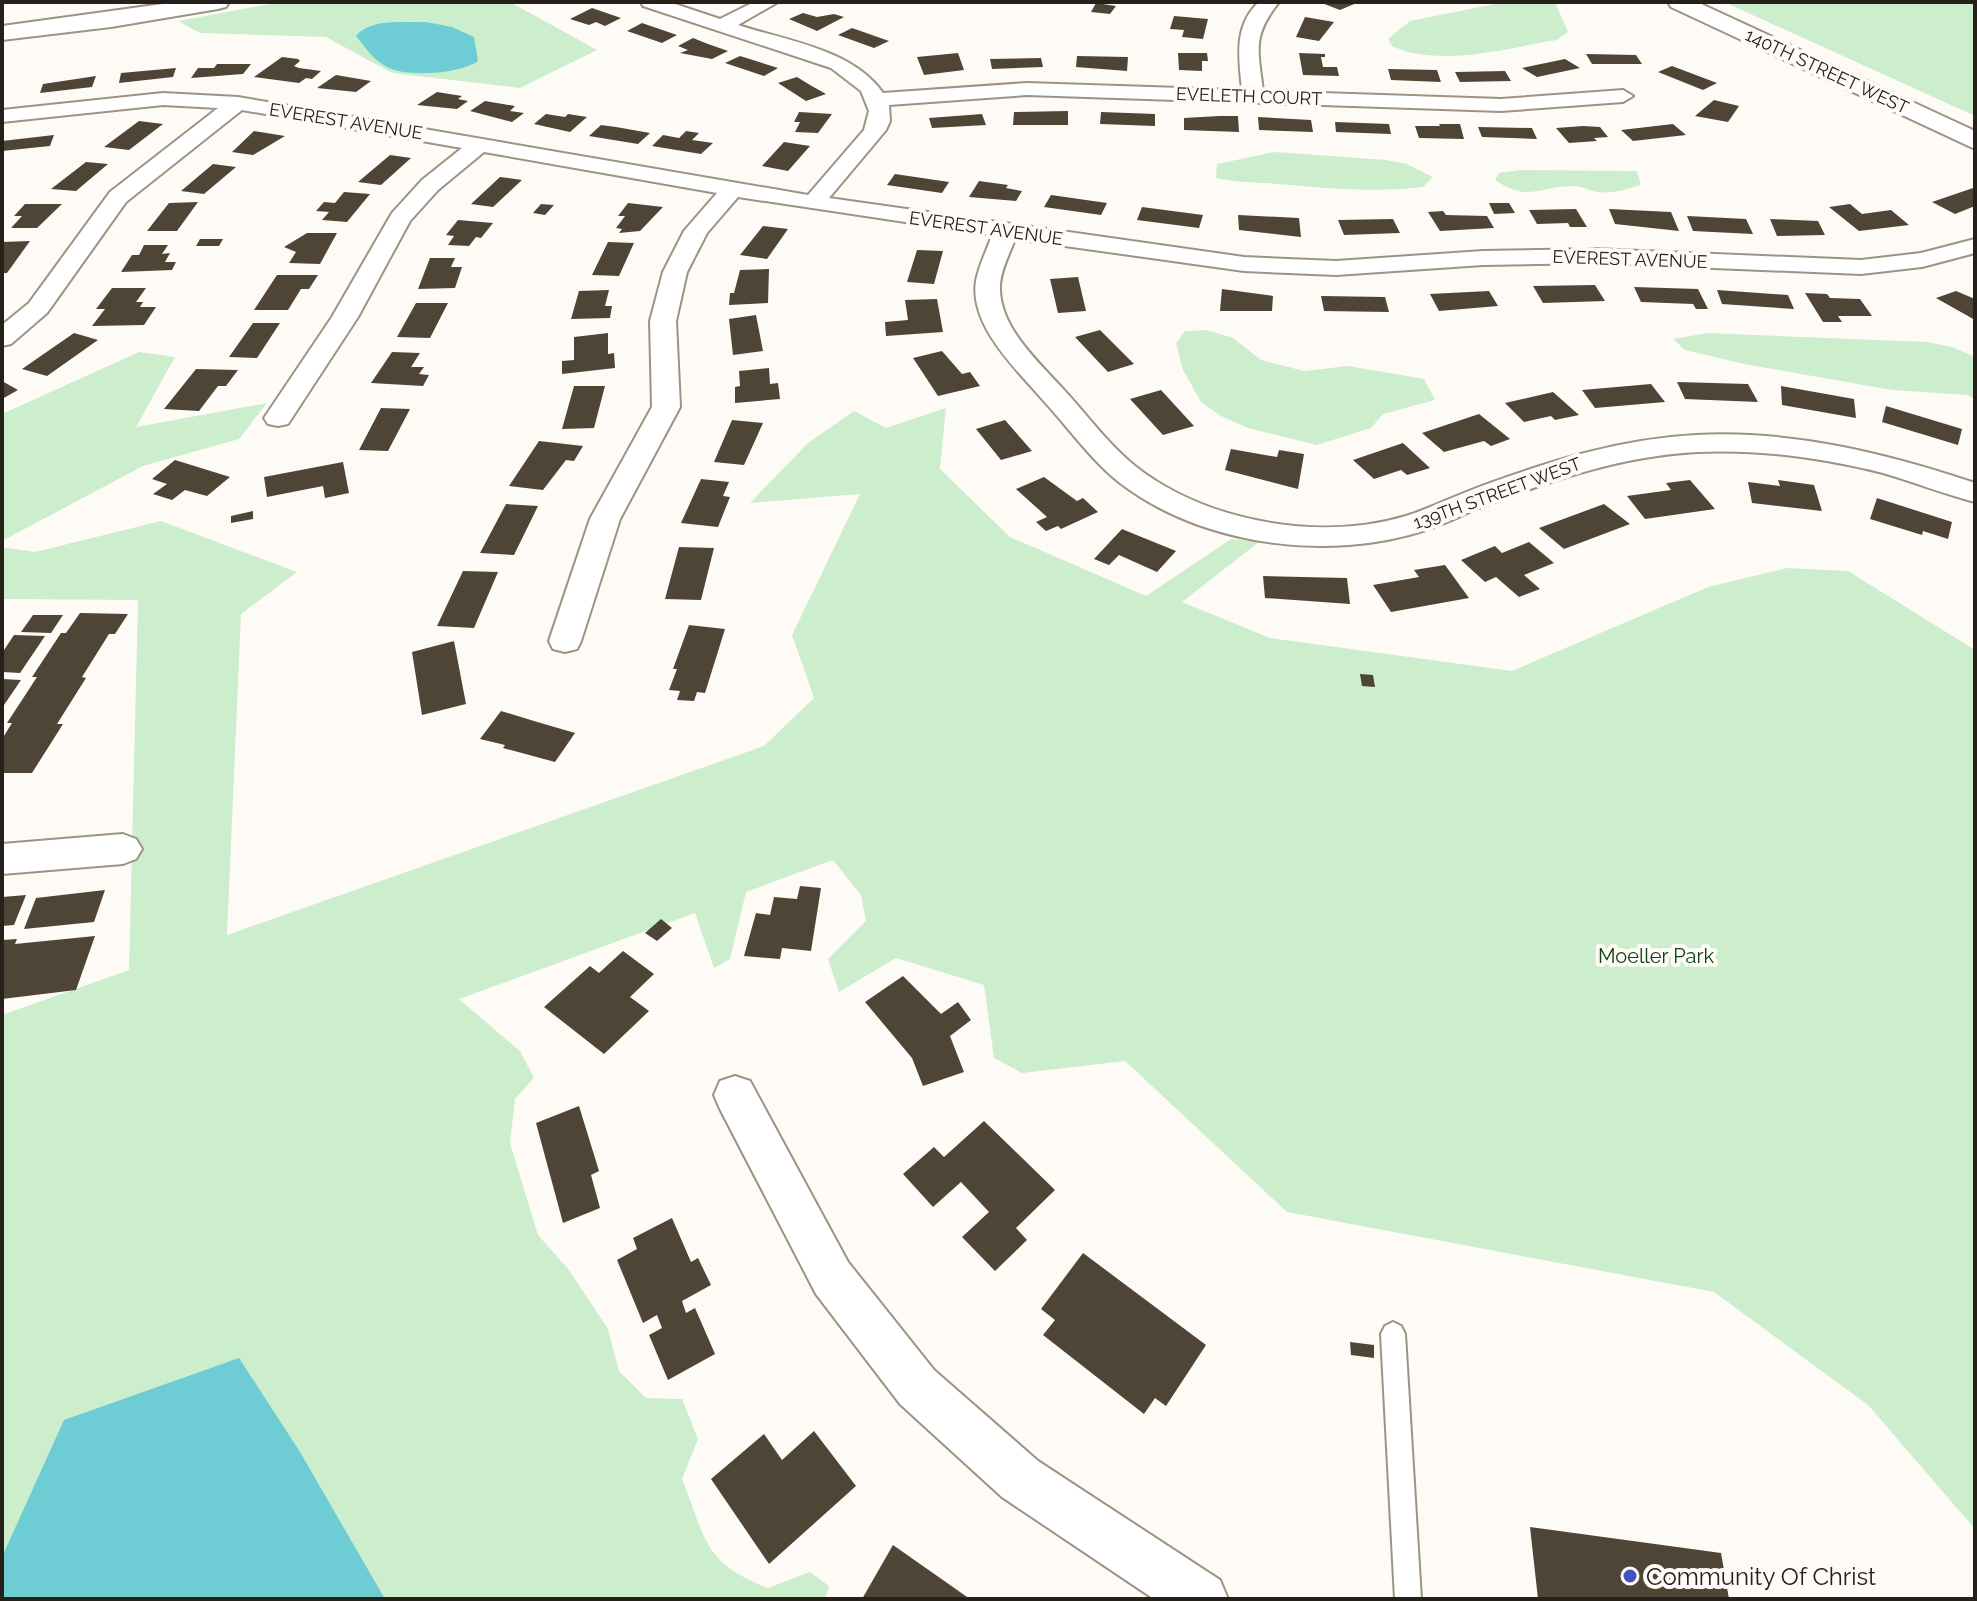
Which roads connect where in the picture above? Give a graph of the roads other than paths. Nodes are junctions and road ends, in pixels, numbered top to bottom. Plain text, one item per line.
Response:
1 (142, 2) edge
2 (218, 2) edge
3 (650, 2) edge
4 (769, 2) edge
5 (1270, 2) edge
6 (1679, 2) edge
7 (2, 22) edge
8 (722, 25) junction
9 (2, 33) edge
10 (1253, 96) junction
11 (1623, 96) dead end
12 (875, 100) junction
13 (238, 103) junction
14 (2, 116) edge
15 (1975, 141) edge
16 (481, 144) junction
17 (733, 189) junction
18 (813, 203) junction
19 (1006, 231) junction
20 (1968, 255) edge
21 (2, 338) edge
22 (278, 418) dead end
23 (1975, 493) edge
24 (565, 641) dead end
25 (123, 849) dead end
26 (2, 859) edge
27 (735, 1095) dead end
28 (1393, 1334) dead end
29 (1201, 1599) edge
30 (1408, 1599) edge

1 - 7 street
2 - 9 street
3 - 8 street
4 - 8 street
5 - 10 street
6 - 15 street, 140TH STREET WEST
8 - 12 street
10 - 11 street, EVELETH COURT
10 - 12 street, EVELETH COURT
12 - 18 street
13 - 14 street, EVEREST AVENUE
13 - 16 street, EVEREST AVENUE
13 - 21 street
16 - 17 street, EVEREST AVENUE
16 - 22 street
17 - 18 street, EVEREST AVENUE
17 - 24 street
18 - 19 street, EVEREST AVENUE
19 - 20 street, EVEREST AVENUE
19 - 23 street, 139TH STREET WEST
25 - 26 street
27 - 29 street
28 - 30 lane

